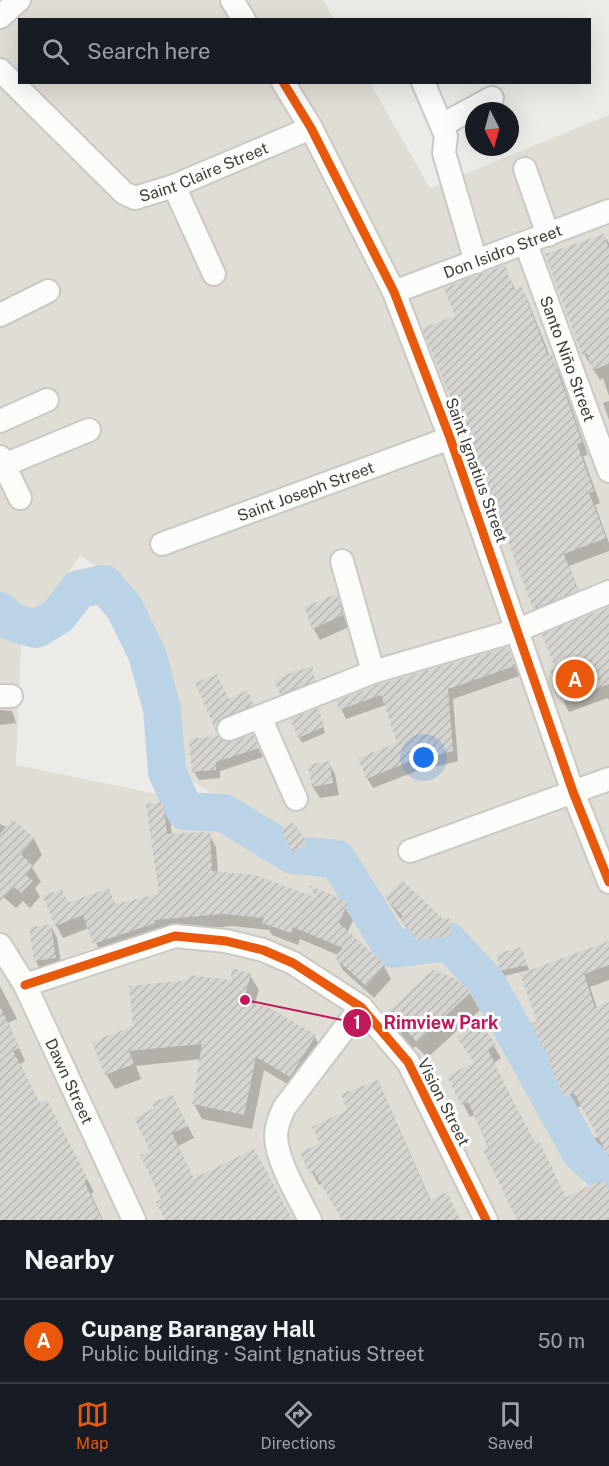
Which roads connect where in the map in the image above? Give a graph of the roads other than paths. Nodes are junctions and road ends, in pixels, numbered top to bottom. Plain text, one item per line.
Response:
1 (19, 0) edge
2 (232, 0) edge
3 (0, 17) edge
4 (243, 18) edge
5 (0, 70) edge
6 (284, 84) edge
7 (424, 84) edge
8 (492, 98) dead end
9 (442, 125) junction
10 (311, 128) junction
11 (525, 169) dead end
12 (174, 186) junction
13 (609, 211) edge
14 (548, 235) junction
15 (526, 244) junction
16 (476, 262) junction
17 (214, 274) dead end
18 (48, 291) dead end
19 (394, 292) junction
20 (0, 315) edge
21 (47, 400) dead end
22 (0, 421) edge
23 (89, 430) dead end
24 (450, 438) junction
25 (2, 461) edge
26 (609, 471) edge
27 (20, 498) dead end
28 (162, 544) dead end
29 (342, 561) dead end
30 (609, 592) edge
31 (518, 630) junction
32 (373, 672) junction
33 (260, 717) junction
34 (229, 729) dead end
35 (609, 779) edge
36 (573, 792) junction
37 (296, 800) dead end
38 (410, 851) dead end
39 (608, 873) edge
40 (0, 945) edge
41 (25, 985) junction
42 (361, 1007) junction
43 (134, 1220) edge
44 (310, 1220) edge
45 (486, 1220) edge

1 - 3 street
2 - 4 street
5 - 12 street, Saint Claire Street
6 - 10 street, Saint Ignatius Street
7 - 9 street
8 - 9 street
9 - 16 street
10 - 12 street, Saint Claire Street
10 - 19 street, Saint Ignatius Street
11 - 14 street
12 - 17 street
13 - 14 street, Don Isidro Street
14 - 15 street, Don Isidro Street
15 - 16 street, Don Isidro Street
15 - 26 street, Santo Niño Street
16 - 19 street, Don Isidro Street
18 - 20 street
19 - 24 street, Saint Ignatius Street
21 - 22 street
23 - 25 street
24 - 28 street, Saint Joseph Street
24 - 31 street, Saint Ignatius Street
25 - 27 street
29 - 32 street
30 - 31 street
31 - 32 street
31 - 36 street, Saint Ignatius Street
32 - 33 street
33 - 34 street
33 - 37 street
35 - 36 street
36 - 38 street
36 - 39 street, Saint Ignatius Street
40 - 41 street, Dawn Street
41 - 42 street, Vision Street
41 - 43 street, Dawn Street
42 - 44 street
42 - 45 street, Vision Street

